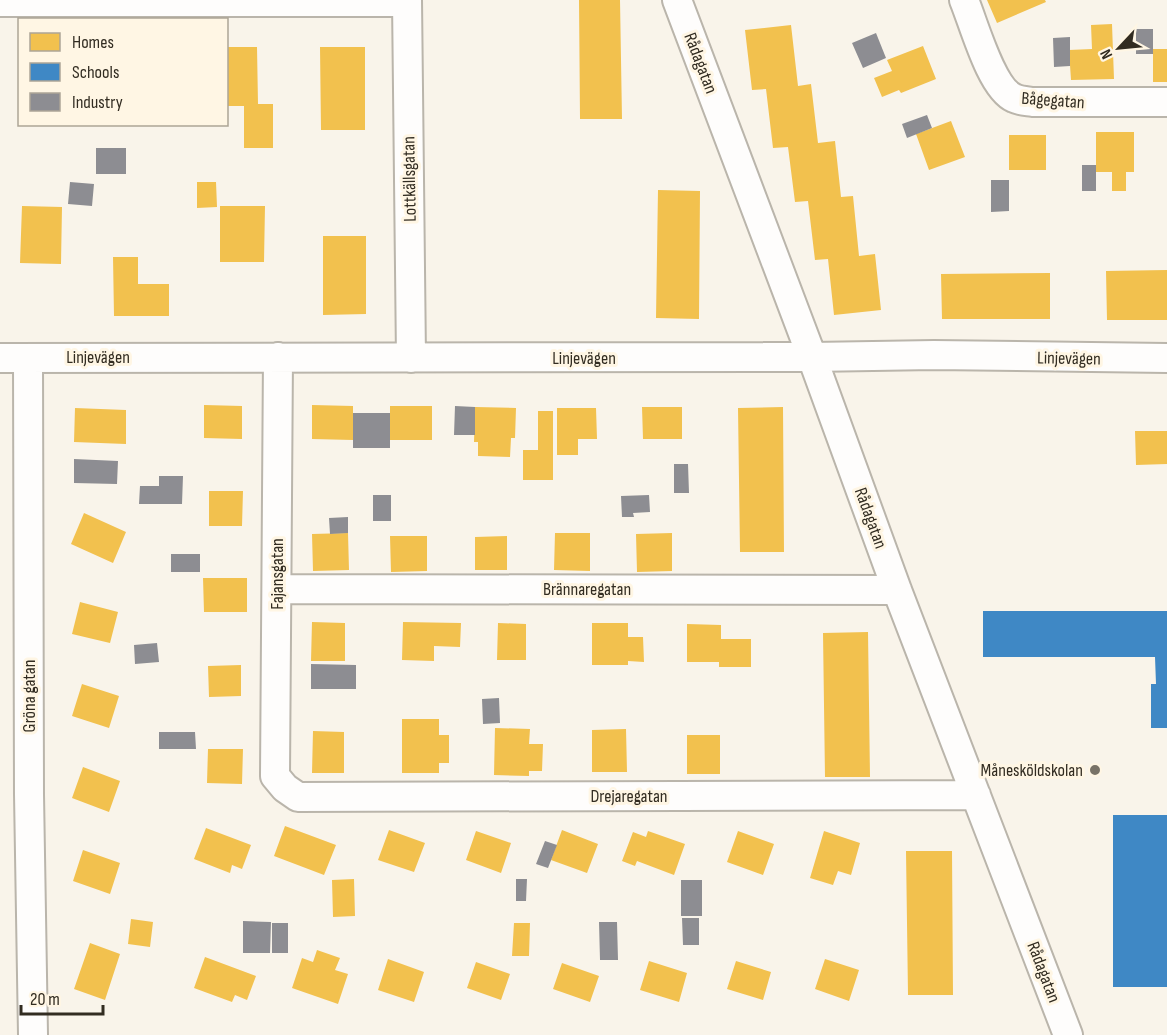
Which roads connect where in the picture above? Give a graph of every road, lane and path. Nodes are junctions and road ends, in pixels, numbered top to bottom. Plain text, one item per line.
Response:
1 (677, 0) edge
2 (964, 0) edge
3 (33, 1) edge
4 (407, 1) edge
5 (0, 2) edge
6 (1167, 102) edge
7 (278, 357) junction
8 (812, 357) junction
9 (0, 358) edge
10 (28, 358) junction
11 (411, 358) junction
12 (1167, 358) edge
13 (277, 589) junction
14 (897, 590) junction
15 (285, 788) joint
16 (976, 795) junction
17 (33, 1035) edge
18 (1068, 1035) edge

1 - 8 street, Rådagatan
2 - 6 street, Bågegatan
3 - 4 street
3 - 5 street
4 - 11 street, Lottkällsgatan
7 - 10 street, Linjevägen
7 - 11 street, Linjevägen
7 - 13 street, Fajansgatan
8 - 11 street, Linjevägen
8 - 12 street, Linjevägen
8 - 14 street, Rådagatan
9 - 10 street, Linjevägen
10 - 17 street, Gröna gatan
13 - 14 street, Brännaregatan
13 - 15 street, Fajansgatan
14 - 16 street, Rådagatan
15 - 16 street, Drejaregatan
16 - 18 street, Rådagatan

